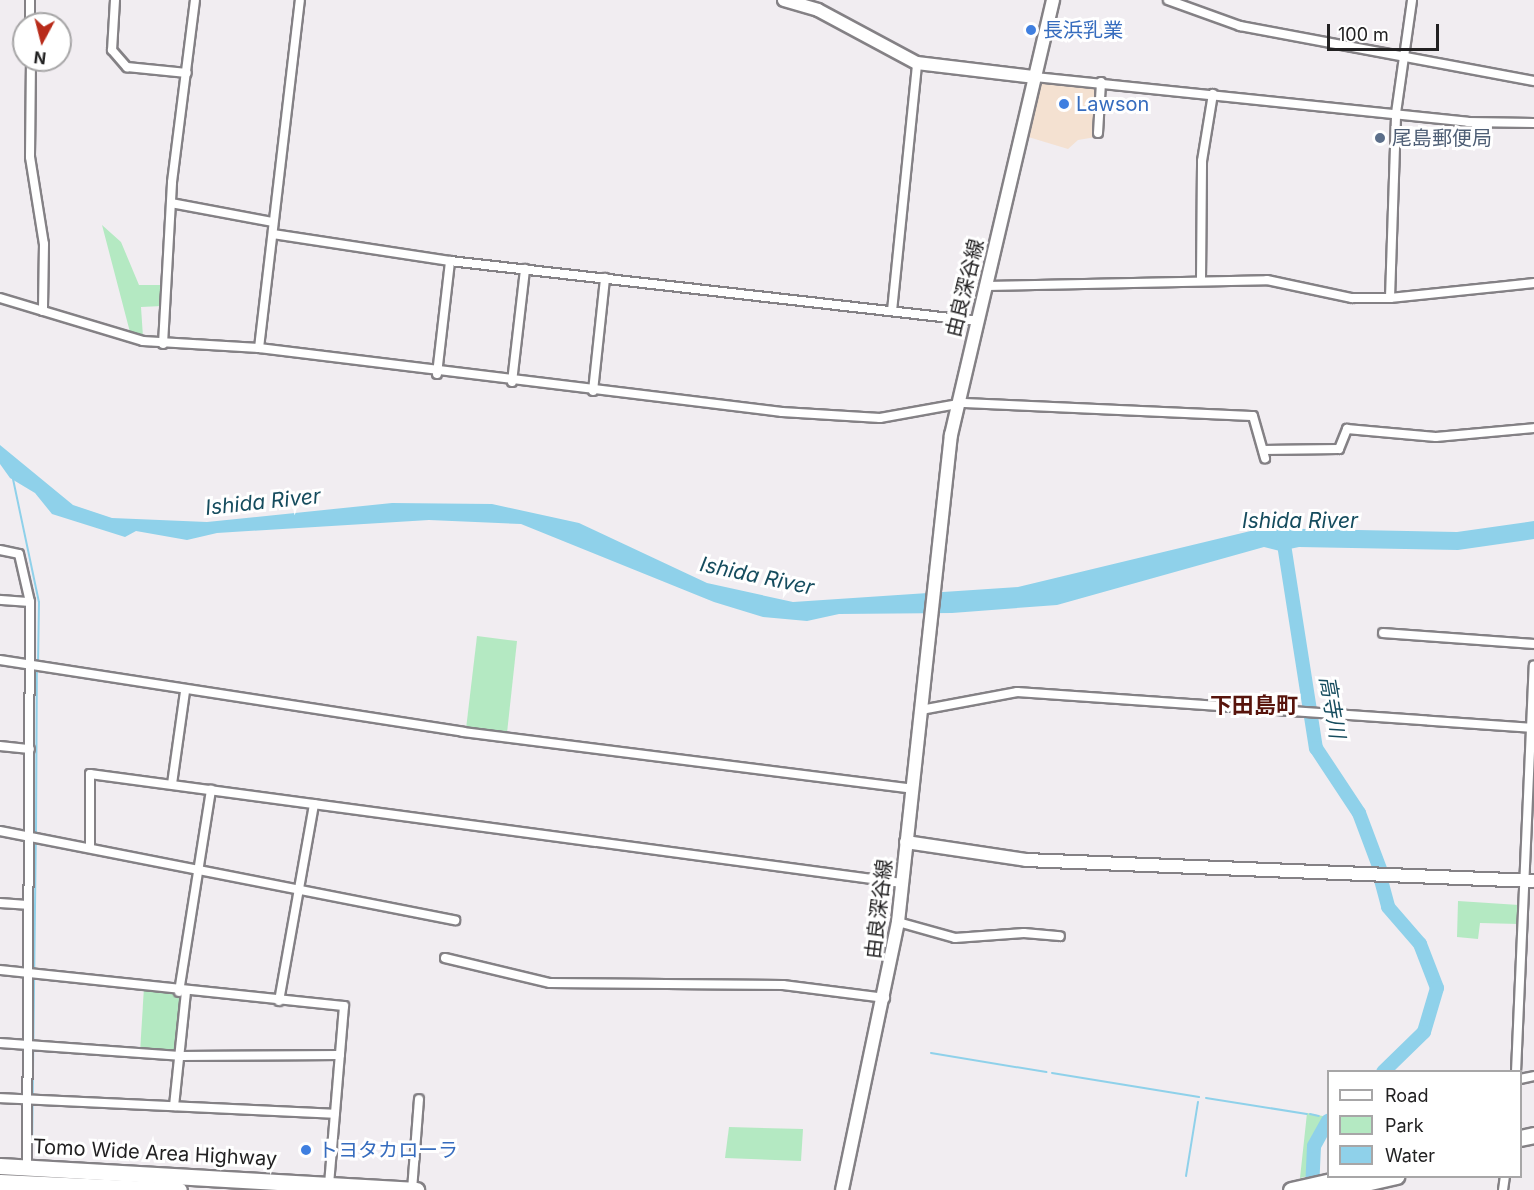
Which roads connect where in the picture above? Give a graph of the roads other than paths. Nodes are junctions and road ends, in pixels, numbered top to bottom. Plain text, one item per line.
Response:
1 (116, 0) edge
2 (195, 0) edge
3 (300, 0) edge
4 (784, 0) edge
5 (1053, 0) edge
6 (1168, 0) edge
7 (1412, 0) edge
8 (1404, 56) junction
9 (917, 63) junction
10 (31, 72) edge
11 (187, 73) junction
12 (1035, 77) junction
13 (1534, 81) edge
14 (1101, 82) junction
15 (1213, 94) junction
16 (1396, 113) junction
17 (1534, 123) edge
18 (1098, 133) dead end
19 (171, 203) junction
20 (273, 222) junction
21 (273, 234) junction
22 (450, 261) junction
23 (525, 269) junction
24 (605, 278) junction
25 (1202, 280) junction
26 (1534, 283) edge
27 (987, 286) junction
28 (0, 298) edge
29 (1390, 298) junction
30 (43, 310) junction
31 (892, 311) junction
32 (977, 321) junction
33 (164, 344) junction
34 (259, 348) junction
35 (437, 374) junction
36 (512, 382) junction
37 (593, 391) junction
38 (958, 404) junction
39 (1534, 428) edge
40 (0, 550) edge
41 (0, 600) edge
42 (30, 602) junction
43 (1383, 633) dead end
44 (1534, 644) edge
45 (0, 660) edge
46 (35, 665) junction
47 (1534, 665) edge
48 (185, 692) junction
49 (921, 710) junction
50 (1532, 728) edge
51 (0, 746) edge
52 (30, 749) junction
53 (172, 784) junction
54 (912, 789) junction
55 (211, 790) junction
56 (314, 804) junction
57 (0, 831) edge
58 (28, 835) junction
59 (906, 842) junction
60 (90, 847) junction
61 (198, 868) junction
62 (1530, 881) edge
63 (902, 883) junction
64 (302, 888) junction
65 (0, 903) edge
66 (27, 905) junction
67 (455, 921) dead end
68 (898, 922) junction
69 (1060, 936) dead end
70 (446, 958) dead end
71 (0, 970) edge
72 (29, 974) junction
73 (183, 992) junction
74 (886, 999) junction
75 (279, 1001) junction
76 (0, 1043) edge
77 (30, 1046) junction
78 (340, 1054) junction
79 (180, 1056) junction
80 (1516, 1070) edge
81 (0, 1098) edge
82 (419, 1099) dead end
83 (28, 1100) junction
84 (174, 1106) junction
85 (335, 1114) junction
86 (0, 1166) edge
87 (27, 1167) junction
88 (1342, 1178) edge
89 (1387, 1178) edge
90 (0, 1182) edge
91 (25, 1183) junction
92 (329, 1183) junction
93 (249, 1184) edge
94 (1304, 1187) edge
95 (179, 1190) edge
96 (414, 1190) edge
97 (842, 1190) edge
98 (1335, 1190) edge

1 - 11 street
2 - 11 street
3 - 20 street
4 - 9 main road
5 - 12 main road, 由良深谷線
6 - 8 street
7 - 8 street
8 - 13 street
8 - 16 street
9 - 12 main road
9 - 31 street
10 - 30 street
11 - 19 street
12 - 14 street
12 - 27 main road, 由良深谷線
14 - 15 street
14 - 18 street
15 - 16 street
15 - 25 street
16 - 17 street
16 - 29 street
19 - 20 street
19 - 33 street
20 - 21 street
21 - 22 street
21 - 34 street
22 - 23 street
22 - 35 street
23 - 24 street
23 - 36 street
24 - 31 street
24 - 37 street
25 - 27 street
25 - 29 street
26 - 29 street
27 - 32 main road, 由良深谷線
28 - 30 street
30 - 33 street
31 - 32 street
32 - 38 main road, 由良深谷線
33 - 34 street
34 - 35 street
35 - 36 street
36 - 37 street
37 - 38 street
38 - 39 street
38 - 49 main road, 由良深谷線
40 - 42 street
41 - 42 street
42 - 46 street
43 - 44 street
45 - 46 street
46 - 48 street
46 - 52 street
47 - 50 street
48 - 53 street
48 - 54 street
49 - 50 street
49 - 54 main road, 由良深谷線
50 - 62 street
51 - 52 street
52 - 58 street
53 - 55 street
53 - 60 street
54 - 59 main road, 由良深谷線
55 - 56 street
55 - 61 street
56 - 63 street
56 - 64 street
57 - 58 street
58 - 60 street
58 - 66 street
59 - 62 main road
59 - 63 main road, 由良深谷線
60 - 61 street
61 - 64 street
61 - 73 street
62 - 80 street
63 - 68 main road, 由良深谷線
64 - 67 street
64 - 75 street
65 - 66 street
66 - 72 street
68 - 69 street
68 - 74 main road, 由良深谷線
70 - 74 street
71 - 72 street
72 - 73 street
72 - 77 street
73 - 75 street
73 - 79 street
74 - 97 main road, 由良深谷線
75 - 78 street
76 - 77 street
77 - 79 street
77 - 83 street
78 - 79 street
78 - 85 street
79 - 84 street
81 - 83 street
82 - 96 street
83 - 84 street
83 - 87 street
84 - 85 street
85 - 92 street
86 - 87 highway, Tomo Wide Area Highway
87 - 91 street
87 - 93 highway, Tomo Wide Area Highway
88 - 94 highway
89 - 98 highway
90 - 91 highway, Tomo Wide Area Highway
91 - 95 highway, Tomo Wide Area Highway
92 - 93 highway, Tomo Wide Area Highway
92 - 96 highway, Tomo Wide Area Highway

